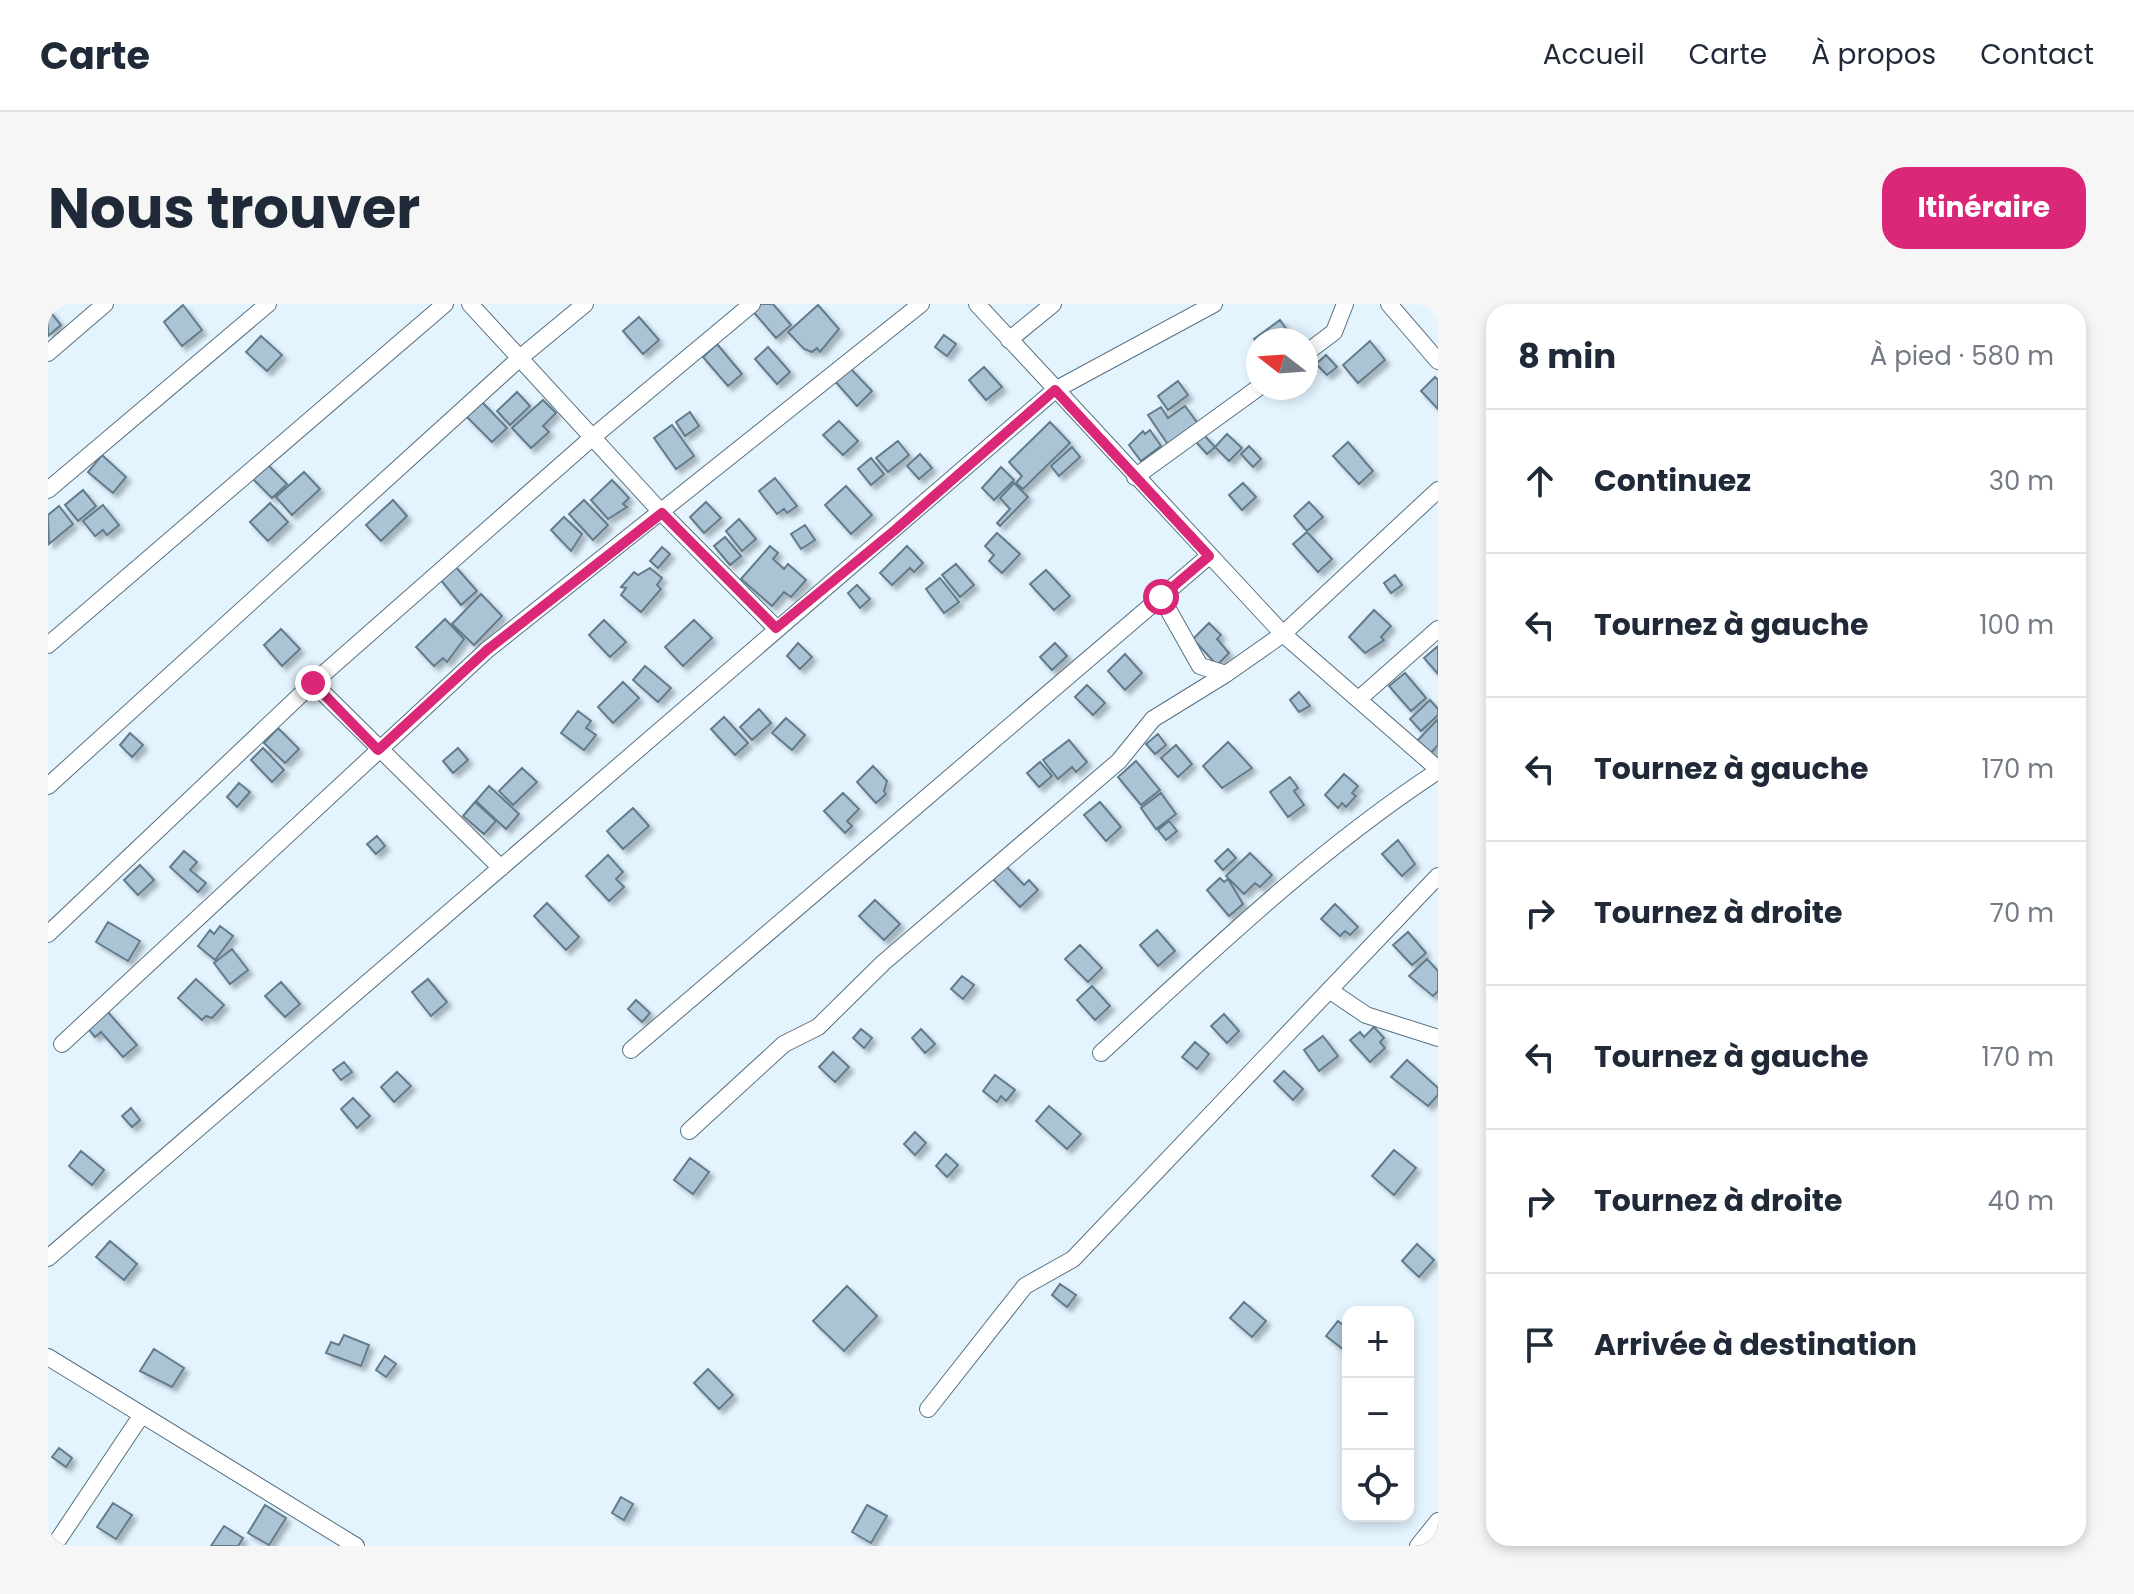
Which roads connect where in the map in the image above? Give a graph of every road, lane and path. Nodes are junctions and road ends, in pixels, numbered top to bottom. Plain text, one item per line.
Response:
1 (105, 304) edge
2 (268, 304) edge
3 (445, 304) edge
4 (470, 304) edge
5 (585, 304) edge
6 (752, 304) edge
7 (921, 304) edge
8 (977, 304) edge
9 (1053, 304) edge
10 (1214, 304) edge
11 (1345, 304) edge
12 (1389, 304) edge
13 (1009, 340) junction
14 (1318, 344) edge
15 (48, 353) edge
16 (521, 357) junction
17 (1438, 361) edge
18 (1055, 390) junction
19 (1246, 397) edge
20 (594, 436) junction
21 (1135, 477) junction
22 (48, 490) edge
23 (1438, 490) edge
24 (662, 513) junction
25 (1209, 556) junction
26 (1161, 597) junction
27 (776, 628) junction
28 (1438, 629) edge
29 (1283, 634) junction
30 (48, 645) edge
31 (1226, 674) junction
32 (313, 683) junction
33 (1360, 698) junction
34 (378, 750) junction
35 (1438, 770) edge
36 (48, 786) edge
37 (501, 868) junction
38 (1438, 876) edge
39 (49, 931) edge
40 (1329, 990) junction
41 (1438, 1038) edge
42 (62, 1044) dead end
43 (631, 1050) dead end
44 (1101, 1053) dead end
45 (689, 1131) dead end
46 (48, 1258) edge
47 (49, 1360) edge
48 (928, 1409) dead end
49 (141, 1416) junction
50 (1438, 1521) edge
51 (54, 1546) edge
52 (356, 1546) edge
53 (1418, 1546) edge

1 - 15 street
2 - 22 street
3 - 30 street
4 - 16 street
5 - 16 street
6 - 20 street
7 - 24 street
8 - 13 street
9 - 13 street
10 - 18 street
11 - 14 street
12 - 17 street
13 - 18 street
16 - 20 street
16 - 36 street
18 - 21 street
18 - 27 street
19 - 21 street
20 - 24 street
20 - 32 street
21 - 25 street
23 - 29 street
24 - 27 street
24 - 34 street
25 - 26 street
25 - 29 street
26 - 31 street
26 - 43 street
27 - 37 street
28 - 33 street
29 - 31 street
29 - 33 street
31 - 45 street
32 - 34 street
32 - 39 street
33 - 35 street
34 - 37 street
34 - 42 street
35 - 44 street
37 - 46 street
38 - 40 street
40 - 41 street
40 - 48 street
47 - 49 street
49 - 51 street
49 - 52 street
50 - 53 street

